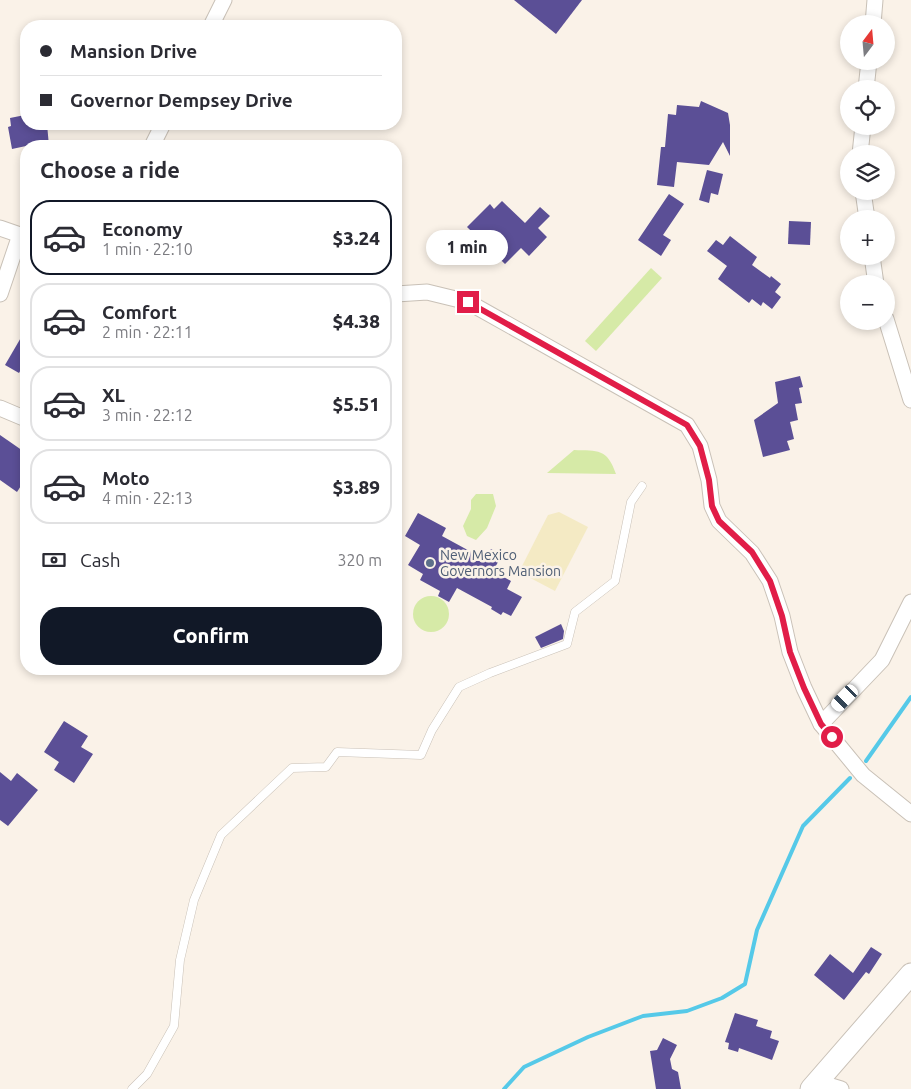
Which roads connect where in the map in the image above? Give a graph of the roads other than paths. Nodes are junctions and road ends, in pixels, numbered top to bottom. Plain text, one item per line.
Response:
1 (224, 0) edge
2 (875, 0) edge
3 (874, 15) edge
4 (214, 20) edge
5 (0, 228) edge
6 (20, 235) edge
7 (20, 244) edge
8 (0, 294) edge
9 (402, 294) edge
10 (889, 330) edge
11 (911, 400) edge
12 (0, 408) edge
13 (20, 416) edge
14 (642, 486) dead end
15 (911, 602) edge
16 (821, 724) junction
17 (911, 814) edge
18 (911, 974) edge
19 (815, 1085) edge
20 (132, 1089) edge
21 (841, 1089) edge

1 - 4 street
2 - 3 street
5 - 6 street
7 - 8 street
9 - 16 street
10 - 11 street
12 - 13 street
14 - 20 lane
15 - 16 street
16 - 17 street
18 - 19 street
19 - 21 street

